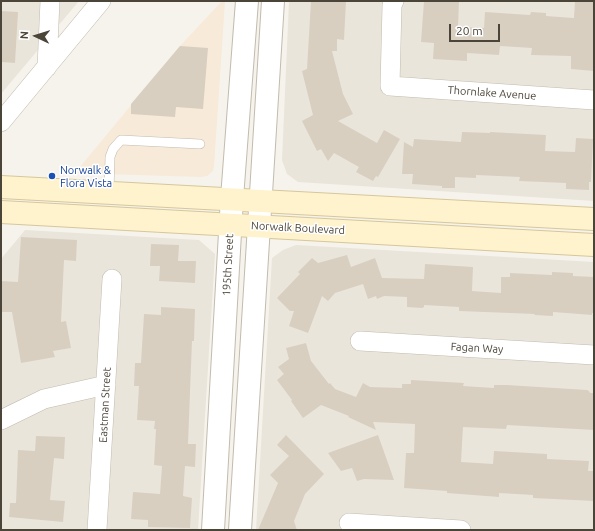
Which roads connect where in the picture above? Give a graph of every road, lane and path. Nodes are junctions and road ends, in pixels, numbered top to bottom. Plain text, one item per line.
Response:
1 (50, 1) edge
2 (101, 1) edge
3 (247, 1) edge
4 (273, 1) edge
5 (394, 1) edge
6 (47, 67) junction
7 (594, 100) edge
8 (1, 122) edge
9 (200, 144) dead end
10 (1, 187) edge
11 (109, 192) junction
12 (232, 198) junction
13 (260, 200) junction
14 (1, 212) edge
15 (594, 218) edge
16 (231, 225) junction
17 (259, 226) junction
18 (594, 245) edge
19 (112, 279) dead end
20 (360, 341) dead end
21 (594, 355) edge
22 (106, 385) junction
23 (1, 420) edge
24 (349, 524) dead end
25 (98, 530) edge
26 (213, 530) edge
27 (240, 530) edge
28 (461, 530) edge

1 - 6 street
2 - 6 street
3 - 12 street, 195th Street
4 - 13 street
5 - 7 street, Thornlake Avenue
6 - 8 street
9 - 11 lane
10 - 11 main road
11 - 12 main road
12 - 13 main road
12 - 16 street, 195th Street
13 - 15 main road
13 - 17 street
14 - 16 main road, Norwalk Boulevard
16 - 17 main road, Norwalk Boulevard
16 - 26 street, 195th Street
17 - 18 main road, Norwalk Boulevard
17 - 27 street
19 - 22 street, Eastman Street
20 - 21 street, Fagan Way
22 - 23 street
22 - 25 street, Eastman Street
24 - 28 street

